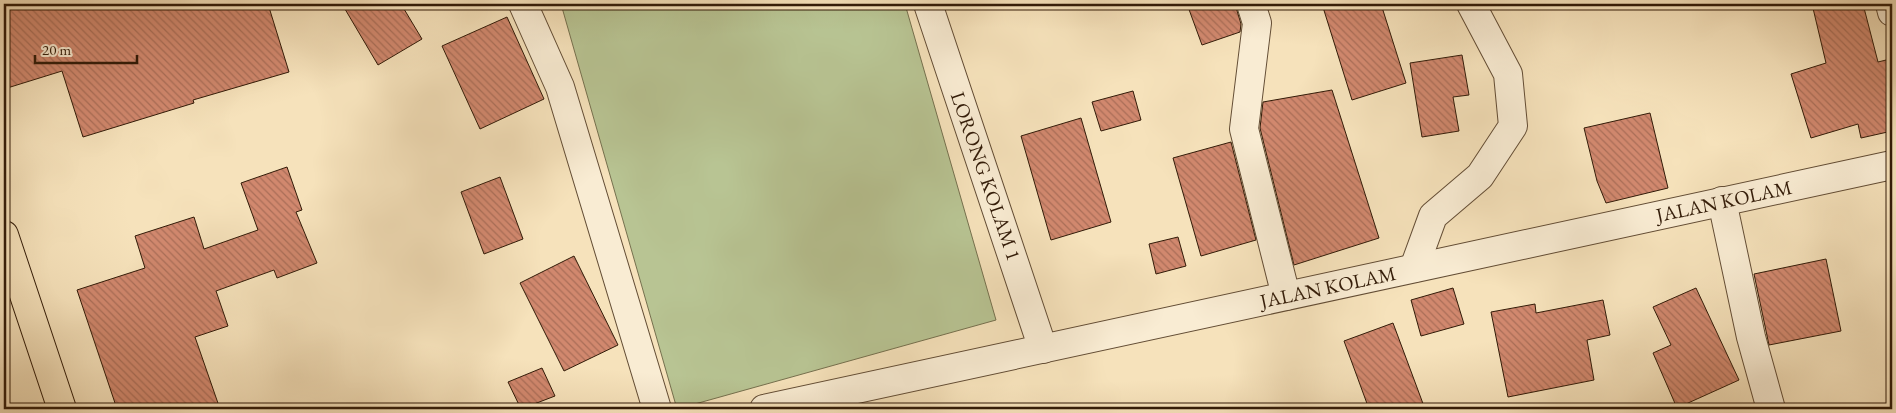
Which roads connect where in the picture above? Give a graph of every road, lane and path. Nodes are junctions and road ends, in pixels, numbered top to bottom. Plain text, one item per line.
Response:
1 (523, 4) edge
2 (928, 4) edge
3 (1251, 4) edge
4 (1471, 4) edge
5 (1890, 4) edge
6 (1892, 12) edge
7 (1892, 165) edge
8 (1722, 202) junction
9 (4, 234) edge
10 (1414, 268) junction
11 (1286, 296) junction
12 (1044, 349) junction
13 (62, 409) edge
14 (657, 409) edge
15 (764, 409) edge
16 (1771, 409) edge

1 - 14 street
2 - 12 street, LORONG KOLAM 1
3 - 11 street
4 - 10 street
5 - 6 street
7 - 8 street, JALAN KOLAM
8 - 10 street, JALAN KOLAM
8 - 16 street
9 - 13 main road
10 - 11 street, JALAN KOLAM
11 - 12 street, JALAN KOLAM
12 - 15 street, JALAN KOLAM

